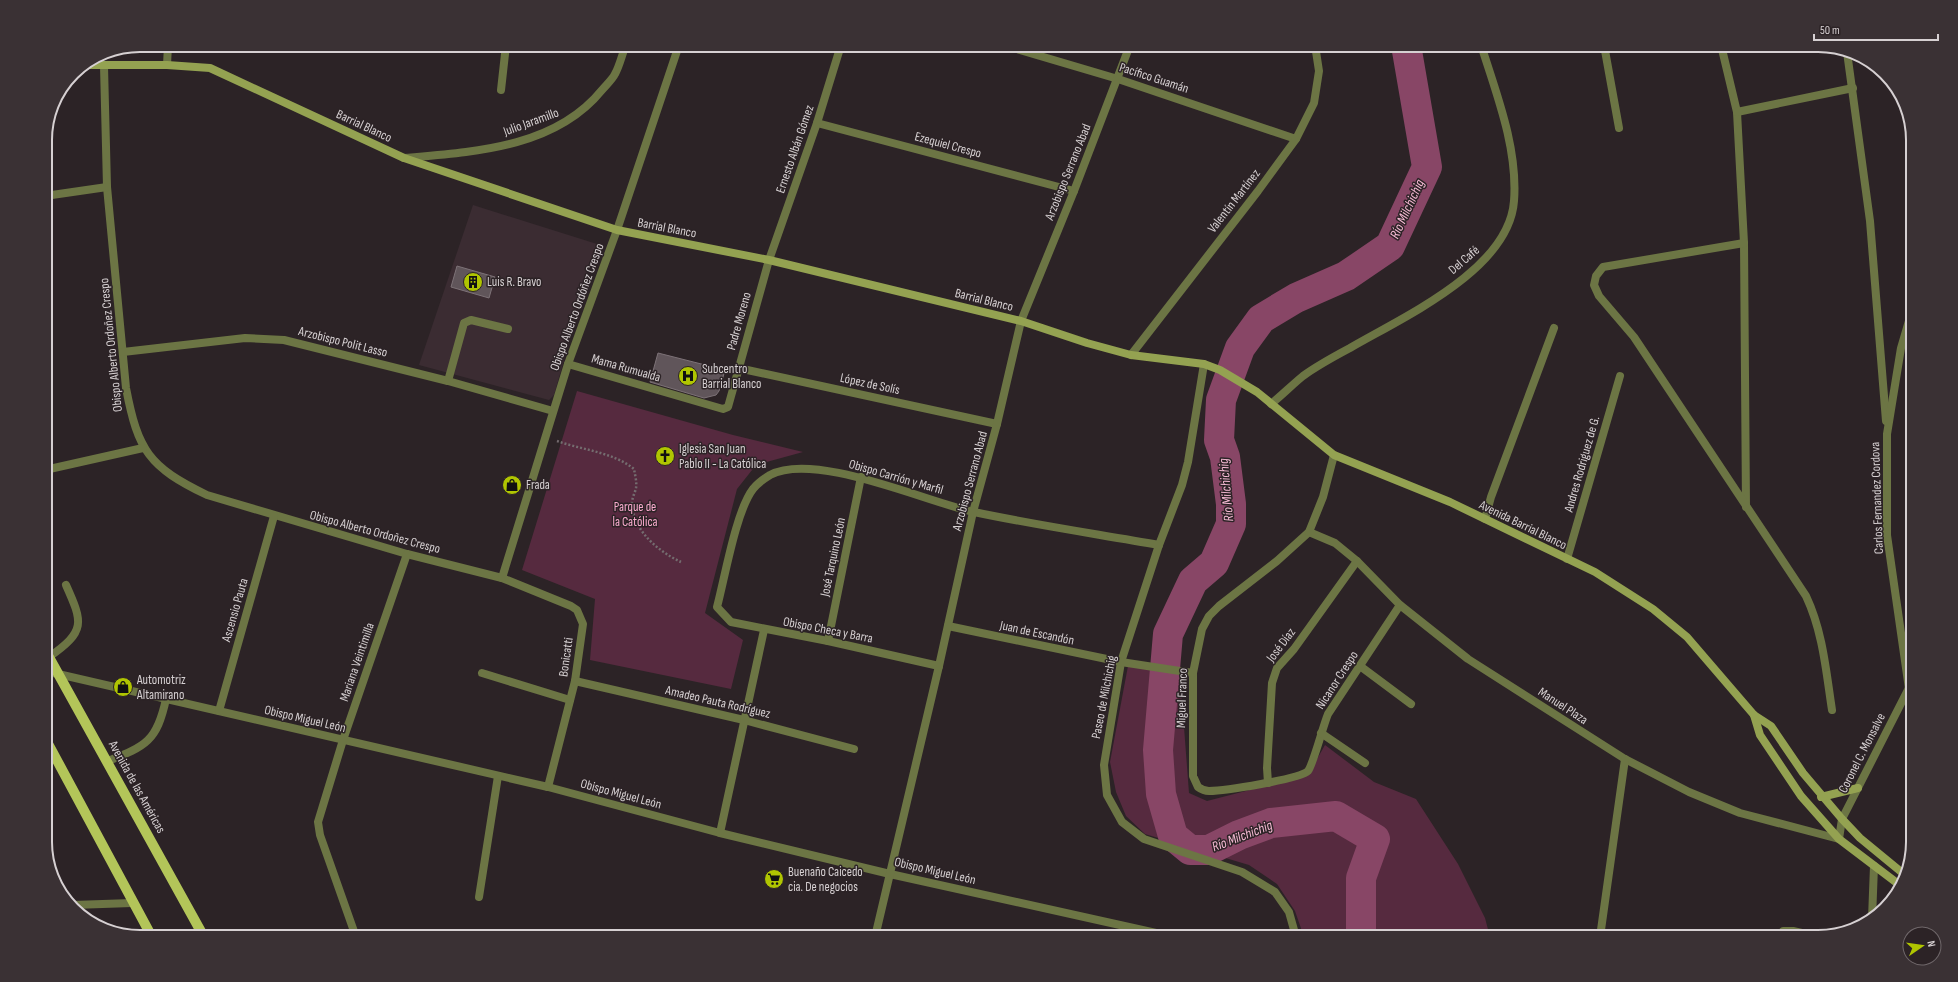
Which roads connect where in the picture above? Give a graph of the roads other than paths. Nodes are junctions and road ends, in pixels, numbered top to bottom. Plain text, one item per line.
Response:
1 (168, 52) edge
2 (505, 52) edge
3 (623, 52) edge
4 (677, 52) edge
5 (839, 52) edge
6 (1027, 52) edge
7 (1127, 52) edge
8 (1316, 52) edge
9 (1483, 52) edge
10 (1605, 52) edge
11 (1723, 52) edge
12 (1848, 58) edge
13 (94, 65) edge
14 (167, 65) junction
15 (104, 66) junction
16 (1118, 78) junction
17 (1853, 88) junction
18 (501, 90) dead end
19 (1738, 112) junction
20 (817, 123) junction
21 (1619, 128) dead end
22 (1296, 139) junction
23 (404, 158) junction
24 (107, 187) junction
25 (1074, 191) junction
26 (52, 195) edge
27 (618, 230) junction
28 (1744, 243) junction
29 (769, 260) junction
30 (1020, 321) junction
31 (1554, 328) dead end
32 (508, 329) dead end
33 (1906, 331) edge
34 (123, 352) junction
35 (1130, 355) junction
36 (568, 364) junction
37 (1204, 364) junction
38 (738, 368) junction
39 (1620, 376) dead end
40 (448, 381) junction
41 (1257, 392) joint
42 (1271, 404) junction
43 (723, 409) joint
44 (553, 411) junction
45 (997, 424) junction
46 (1887, 434) junction
47 (143, 448) junction
48 (1334, 455) junction
49 (52, 468) edge
50 (861, 478) junction
51 (1746, 508) junction
52 (973, 512) junction
53 (274, 516) junction
54 (1485, 519) junction
55 (1309, 532) junction
56 (1159, 545) junction
57 (407, 554) junction
58 (1566, 559) junction
59 (1357, 561) junction
60 (502, 578) junction
61 (66, 585) dead end
62 (1400, 605) junction
63 (717, 607) joint
64 (948, 626) junction
65 (764, 630) junction
66 (828, 641) junction
67 (52, 651) edge
68 (52, 661) edge
69 (1121, 662) junction
70 (939, 666) junction
71 (1360, 666) junction
72 (1906, 668) edge
73 (482, 672) dead end
74 (52, 673) edge
75 (1193, 673) junction
76 (61, 675) junction
77 (575, 681) junction
78 (1906, 695) edge
79 (166, 699) junction
80 (570, 700) junction
81 (1411, 704) dead end
82 (1832, 710) dead end
83 (219, 711) junction
84 (1754, 714) junction
85 (744, 720) junction
86 (1321, 733) junction
87 (343, 740) junction
88 (854, 749) dead end
89 (52, 751) edge
90 (1625, 760) junction
91 (108, 762) junction
92 (1365, 763) dead end
93 (1306, 773) joint
94 (498, 776) junction
95 (1268, 782) junction
96 (548, 786) junction
97 (1858, 788) junction
98 (1821, 797) junction
99 (1842, 819) junction
100 (720, 833) junction
101 (1839, 839) junction
102 (1874, 866) junction
103 (1901, 871) edge
104 (890, 874) junction
105 (1896, 882) edge
106 (479, 897) dead end
107 (132, 903) junction
108 (79, 905) edge
109 (1872, 911) edge
110 (148, 930) edge
111 (200, 930) edge
112 (354, 930) edge
113 (877, 930) edge
114 (1142, 930) edge
115 (1294, 930) edge
116 (1601, 930) edge

1 - 14 street
2 - 18 street
3 - 23 street, Julio Jaramillo
4 - 27 street, Obispo Alberto Ordóñez Crespo
5 - 20 street, Ernesto Albán Gómez
6 - 16 street, Pacífico Guamán
7 - 16 street, Arzobispo Serrano Abad
8 - 22 street, Valentín Martínez
9 - 42 street, Del Café
10 - 21 street
11 - 19 street
12 - 17 street
13 - 15 street, Barrial Blanco
14 - 15 street, Barrial Blanco
14 - 23 street, Barrial Blanco
15 - 24 street, Obispo Alberto Ordoñez Crespo
16 - 22 street, Pacífico Guamán
16 - 25 street, Arzobispo Serrano Abad
17 - 19 street
17 - 46 street
19 - 28 street
20 - 25 street, Ezequiel Crespo
20 - 29 street, Ernesto Albán Gómez
22 - 35 street, Valentín Martínez
23 - 27 street, Barrial Blanco
24 - 26 street
24 - 34 street, Obispo Alberto Ordoñez Crespo
25 - 30 street, Arzobispo Serrano Abad
27 - 29 street, Barrial Blanco
27 - 36 street, Obispo Alberto Ordóñez Crespo
28 - 51 street
28 - 51 street
29 - 30 street, Barrial Blanco
29 - 38 street, Padre Moreno
30 - 35 street, Barrial Blanco
30 - 45 street, Arzobispo Serrano Abad
31 - 54 street
32 - 40 street
33 - 46 street, Carlos Fernandez Cordova
34 - 40 street, Arzobispo Polit Lasso
34 - 47 street, Obispo Alberto Ordoñez Crespo
35 - 37 street, Barrial Blanco
36 - 43 street, Mama Rumualda
36 - 44 street, Obispo Alberto Ordóñez Crespo
37 - 41 street, Barrial Blanco
37 - 56 street, Paseo de Milchichig
38 - 43 street, Padre Moreno
38 - 45 street, López de Solís
39 - 58 street, Andres Rodriguez de G.
40 - 44 street, Arzobispo Polit Lasso
41 - 42 street, Avenida Barrial Blanco
42 - 48 street, Avenida Barrial Blanco
44 - 60 street, Obispo Alberto Ordóñez Crespo
45 - 52 street, Arzobispo Serrano Abad
46 - 72 street, Carlos Fernandez Cordova
47 - 49 street
47 - 53 street, Obispo Alberto Ordoñez Crespo
48 - 54 street, Avenida Barrial Blanco
48 - 55 street, Miguel Franco
50 - 52 street, Obispo Carrión y Marfil
50 - 63 street, Obispo Carrión y Marfil
50 - 66 street, José Tarquino León
51 - 82 street
52 - 56 street, Obispo Carrión y Marfil
52 - 64 street, Arzobispo Serrano Abad
53 - 57 street, Obispo Alberto Ordoñez Crespo
53 - 83 street, Ascensio Pauta
54 - 58 street, Avenida Barrial Blanco
55 - 59 street, Manuel Plaza
55 - 75 street, Miguel Franco
56 - 69 street, Paseo de Milchichig
57 - 60 street, Obispo Alberto Ordoñez Crespo
57 - 87 street, Mariana Veintimilla
58 - 84 street, Avenida Barrial Blanco
59 - 62 street, Manuel Plaza
59 - 95 street, José Díaz
60 - 77 street, Bonicatti
61 - 67 street
62 - 71 street, Nicanor Crespo
62 - 90 street, Manuel Plaza
63 - 65 street, Obispo Checa y Barra
64 - 69 street, Juan de Escandón
64 - 70 street, Arzobispo Serrano Abad
65 - 66 street, Obispo Checa y Barra
65 - 85 street
66 - 70 street, Obispo Checa y Barra
68 - 76 main road, Avenida de las Américas
69 - 75 street, Juan de Escandón
69 - 115 street, Paseo de Milchichig
70 - 104 street, Arzobispo Serrano Abad
71 - 81 street
71 - 86 street, Nicanor Crespo
73 - 80 street
74 - 76 street, Obispo Miguel León
75 - 95 street, Miguel Franco
76 - 79 street, Obispo Miguel León
76 - 91 main road, Avenida de las Américas
77 - 80 street, Bonicatti
77 - 85 street, Amadeo Pauta Rodríguez
78 - 97 street, Coronel C. Monsalve
79 - 83 street, Obispo Miguel León
79 - 91 street
80 - 96 street, Bonicatti
83 - 87 street, Obispo Miguel León
84 - 98 street, Avenida Barrial Blanco
84 - 101 street, Avenida Barrial Blanco
85 - 88 street, Amadeo Pauta Rodríguez
85 - 100 street
86 - 92 street
86 - 93 street, Nicanor Crespo
87 - 94 street, Obispo Miguel León
87 - 112 street, Mariana Veintimilla
89 - 107 main road
90 - 101 street, Manuel Plaza
90 - 116 street
91 - 111 main road, Avenida de las Américas
93 - 95 street, Miguel Franco
94 - 96 street, Obispo Miguel León
94 - 106 street
96 - 100 street, Obispo Miguel León
97 - 98 street
97 - 99 street, Coronel C. Monsalve
98 - 99 street, Avenida Barrial Blanco
99 - 101 street, Coronel C. Monsalve
99 - 103 street, Avenida Barrial Blanco
100 - 104 street, Obispo Miguel León
101 - 102 street, Avenida Barrial Blanco
102 - 105 street, Avenida Barrial Blanco
102 - 109 street
104 - 113 street, Arzobispo Serrano Abad
104 - 114 street, Obispo Miguel León
107 - 108 street
107 - 110 main road

